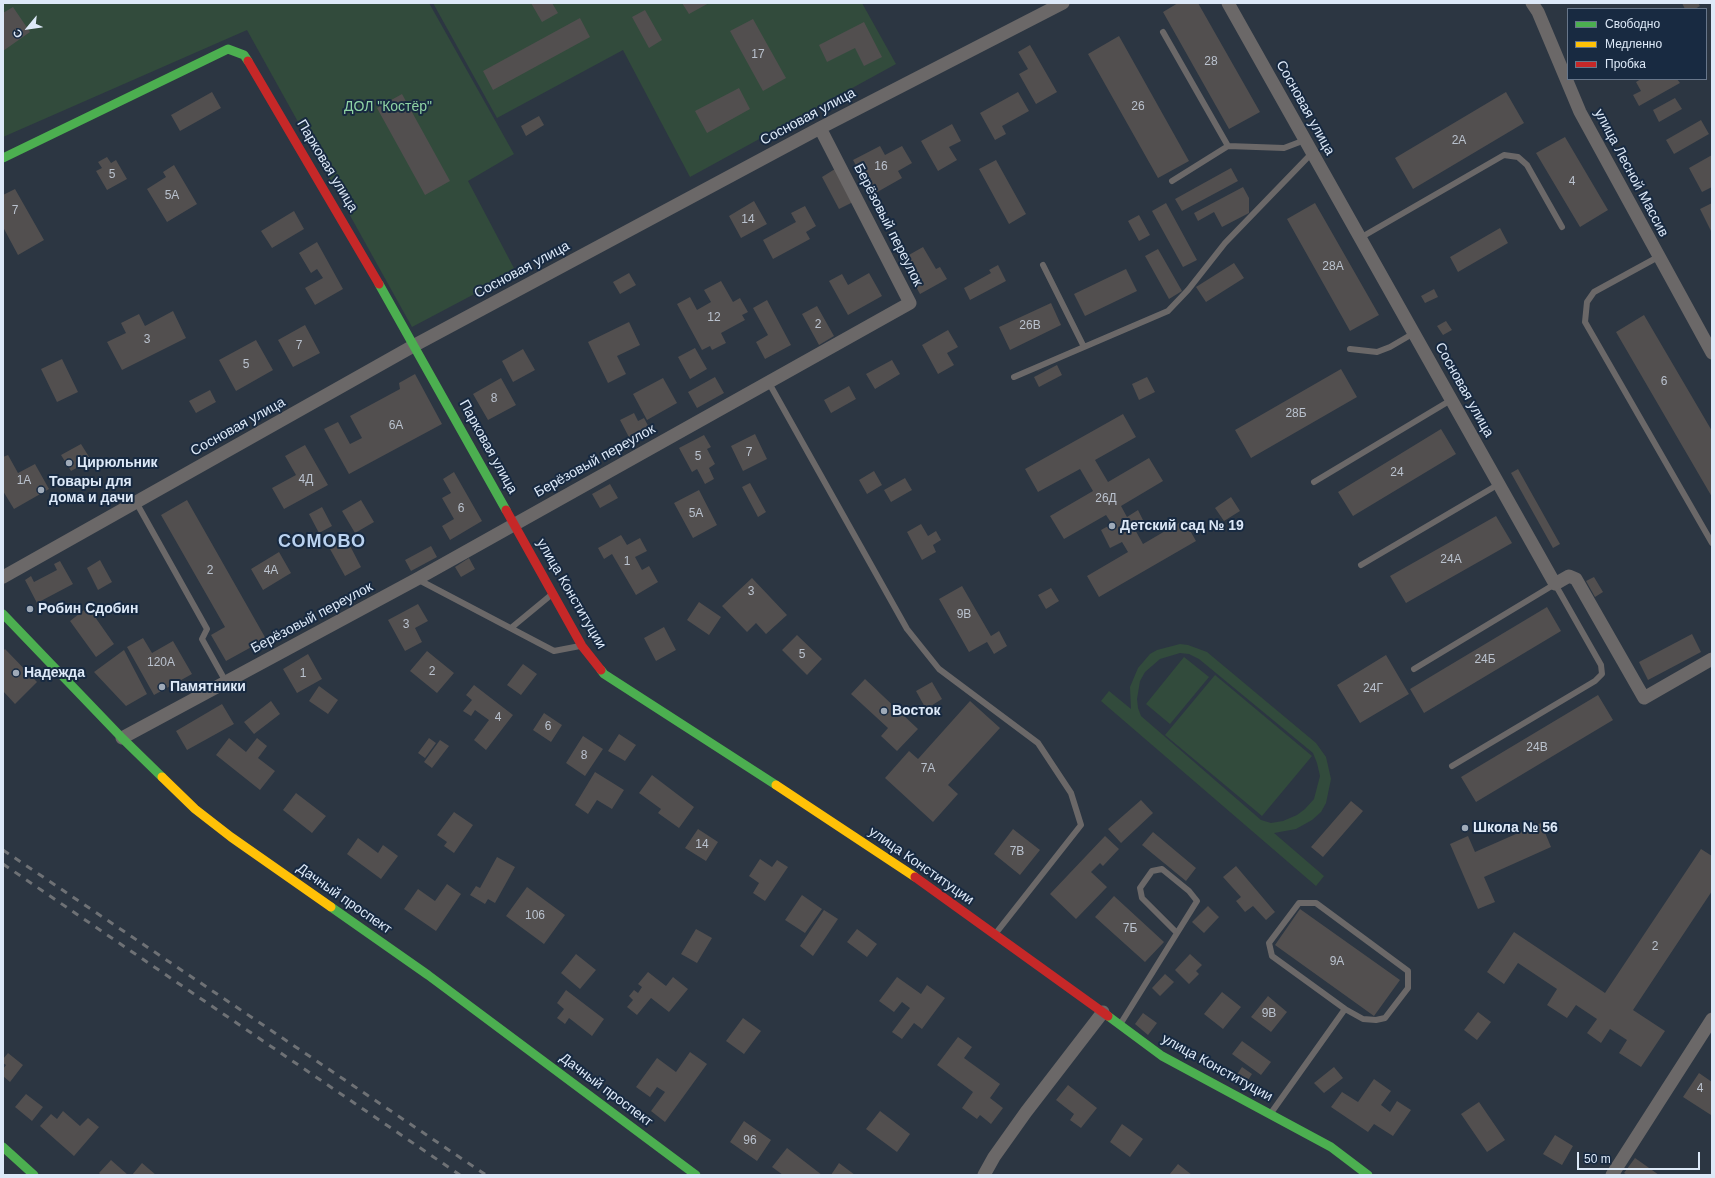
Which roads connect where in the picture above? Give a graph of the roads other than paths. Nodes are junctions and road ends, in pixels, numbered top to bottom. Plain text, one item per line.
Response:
1 (1063, 3) edge
2 (1228, 3) edge
3 (1532, 3) edge
4 (1163, 32) dead end
5 (820, 128) junction
6 (1305, 140) junction
7 (1228, 146) junction
8 (1312, 153) junction
9 (3, 158) edge
10 (1172, 181) dead end
11 (1562, 227) dead end
12 (1360, 238) junction
13 (1658, 257) junction
14 (1043, 265) dead end
15 (1414, 333) junction
16 (415, 345) junction
17 (1084, 347) junction
18 (1350, 349) dead end
19 (1712, 353) edge
20 (1014, 378) dead end
21 (768, 383) junction
22 (1451, 400) junction
23 (1314, 482) dead end
24 (1499, 484) junction
25 (136, 502) junction
26 (515, 525) junction
27 (1712, 543) edge
28 (1361, 564) dead end
29 (3, 577) edge
30 (417, 579) junction
31 (1555, 584) junction
32 (553, 594) junction
33 (3, 614) edge
34 (511, 628) junction
35 (582, 646) junction
36 (1712, 659) edge
37 (1414, 669) dead end
38 (226, 682) junction
39 (122, 738) junction
40 (1452, 766) dead end
41 (1177, 933) junction
42 (995, 935) junction
43 (1345, 1009) junction
44 (1103, 1012) junction
45 (1712, 1020) edge
46 (1121, 1025) junction
47 (1270, 1114) junction
48 (3, 1147) edge
49 (34, 1175) edge
50 (696, 1175) edge
51 (984, 1175) edge
52 (1368, 1175) edge
53 (1612, 1175) edge

1 - 5 street, Сосновая улица
2 - 6 street, Сосновая улица
3 - 13 street, улица Лесной Массив
4 - 7 lane
5 - 16 street, Сосновая улица
5 - 21 street, Берёзовый переулок
6 - 7 lane
6 - 8 street, Сосновая улица
7 - 10 lane
8 - 12 street, Сосновая улица
8 - 17 lane
9 - 16 street, Парковая улица
11 - 12 lane
12 - 15 street, Сосновая улица
13 - 19 street, улица Лесной Массив
13 - 27 lane
14 - 17 lane
15 - 18 lane
15 - 22 street, Сосновая улица
16 - 25 street, Сосновая улица
16 - 26 street, Парковая улица
17 - 20 lane
21 - 26 street, Берёзовый переулок
21 - 42 lane
22 - 23 lane
22 - 24 street, Сосновая улица
24 - 28 lane
24 - 31 street, Сосновая улица
25 - 29 street, Сосновая улица
25 - 38 lane
26 - 30 street, Берёзовый переулок
26 - 32 street, улица Конституции
30 - 34 lane
30 - 38 street, Берёзовый переулок
31 - 36 street
31 - 37 lane
31 - 40 lane
32 - 34 lane
32 - 35 street, улица Конституции
33 - 39 street, Дачный проспект
34 - 35 lane
35 - 42 street, улица Конституции
38 - 39 street, Берёзовый переулок
39 - 50 street, Дачный проспект
41 - 41 lane
41 - 46 lane
42 - 44 street, улица Конституции
43 - 43 lane
43 - 47 lane
44 - 46 street, улица Конституции
44 - 51 street
45 - 53 street
46 - 47 street, улица Конституции
47 - 52 street, улица Конституции
48 - 49 street

